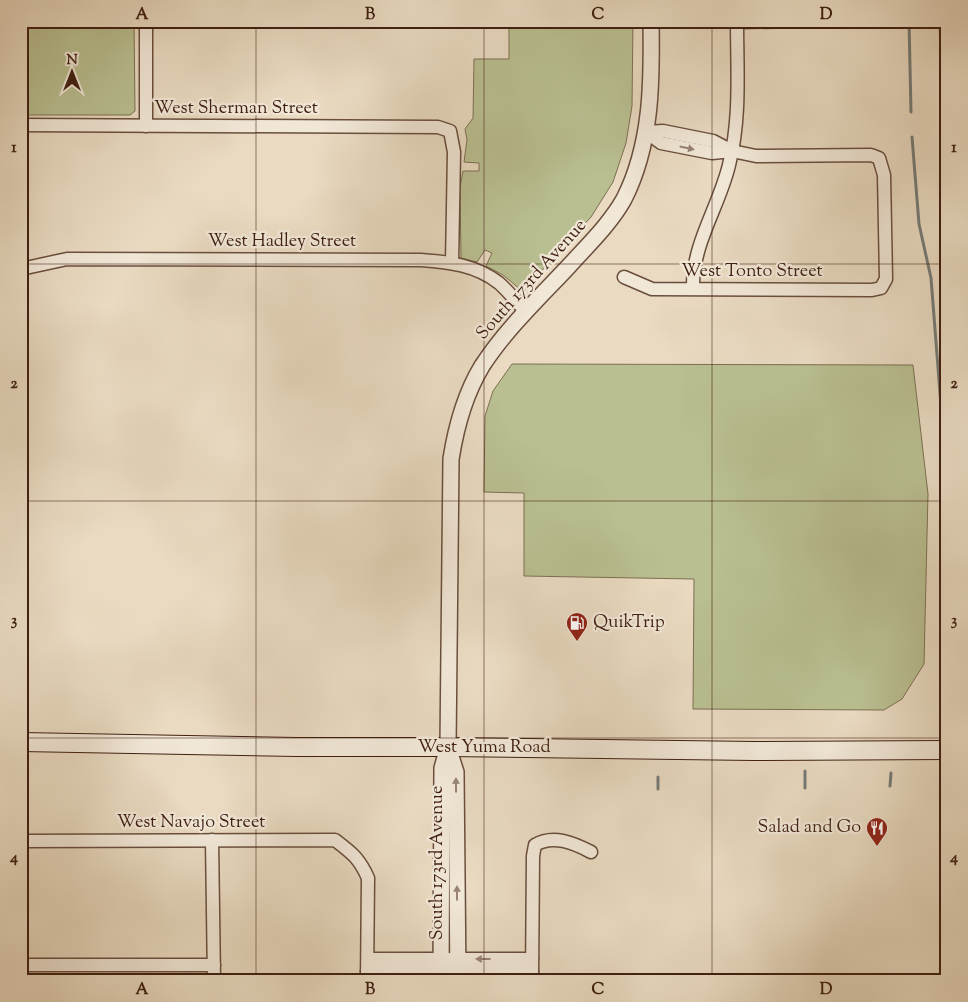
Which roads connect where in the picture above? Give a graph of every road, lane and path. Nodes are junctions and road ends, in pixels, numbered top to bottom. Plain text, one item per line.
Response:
1 (146, 21) edge
2 (652, 21) edge
3 (807, 21) edge
4 (737, 22) edge
5 (21, 125) edge
6 (146, 126) junction
7 (646, 132) junction
8 (732, 151) junction
9 (452, 262) junction
10 (21, 269) edge
11 (624, 277) dead end
12 (693, 288) junction
13 (526, 312) junction
14 (21, 742) edge
15 (448, 747) junction
16 (947, 750) edge
17 (212, 840) junction
18 (21, 841) edge
19 (591, 852) dead end
20 (21, 965) edge
21 (214, 965) junction
22 (367, 970) edge
23 (441, 970) edge
24 (458, 970) edge
25 (532, 970) edge
26 (214, 981) edge

1 - 6 street
2 - 7 street, South 173rd Avenue
3 - 4 street
4 - 8 street
5 - 6 street, West Sherman Street
6 - 9 street, West Sherman Street
7 - 8 street
7 - 13 street, South 173rd Avenue
8 - 12 street
8 - 12 street, West Tonto Street
9 - 10 street, West Hadley Street
9 - 13 street, West Hadley Street
11 - 12 street, West Tonto Street
13 - 15 street, South 173rd Avenue
14 - 15 main road, West Yuma Road
15 - 16 main road, West Yuma Road
15 - 23 street, South 173rd Avenue
24 -> 15 street, South 173rd Avenue
17 - 18 street, West Navajo Street
17 - 21 street
17 - 22 street, West Navajo Street
19 - 25 street
20 - 21 street
21 - 26 street
22 - 23 street
23 - 24 street
24 - 25 street

